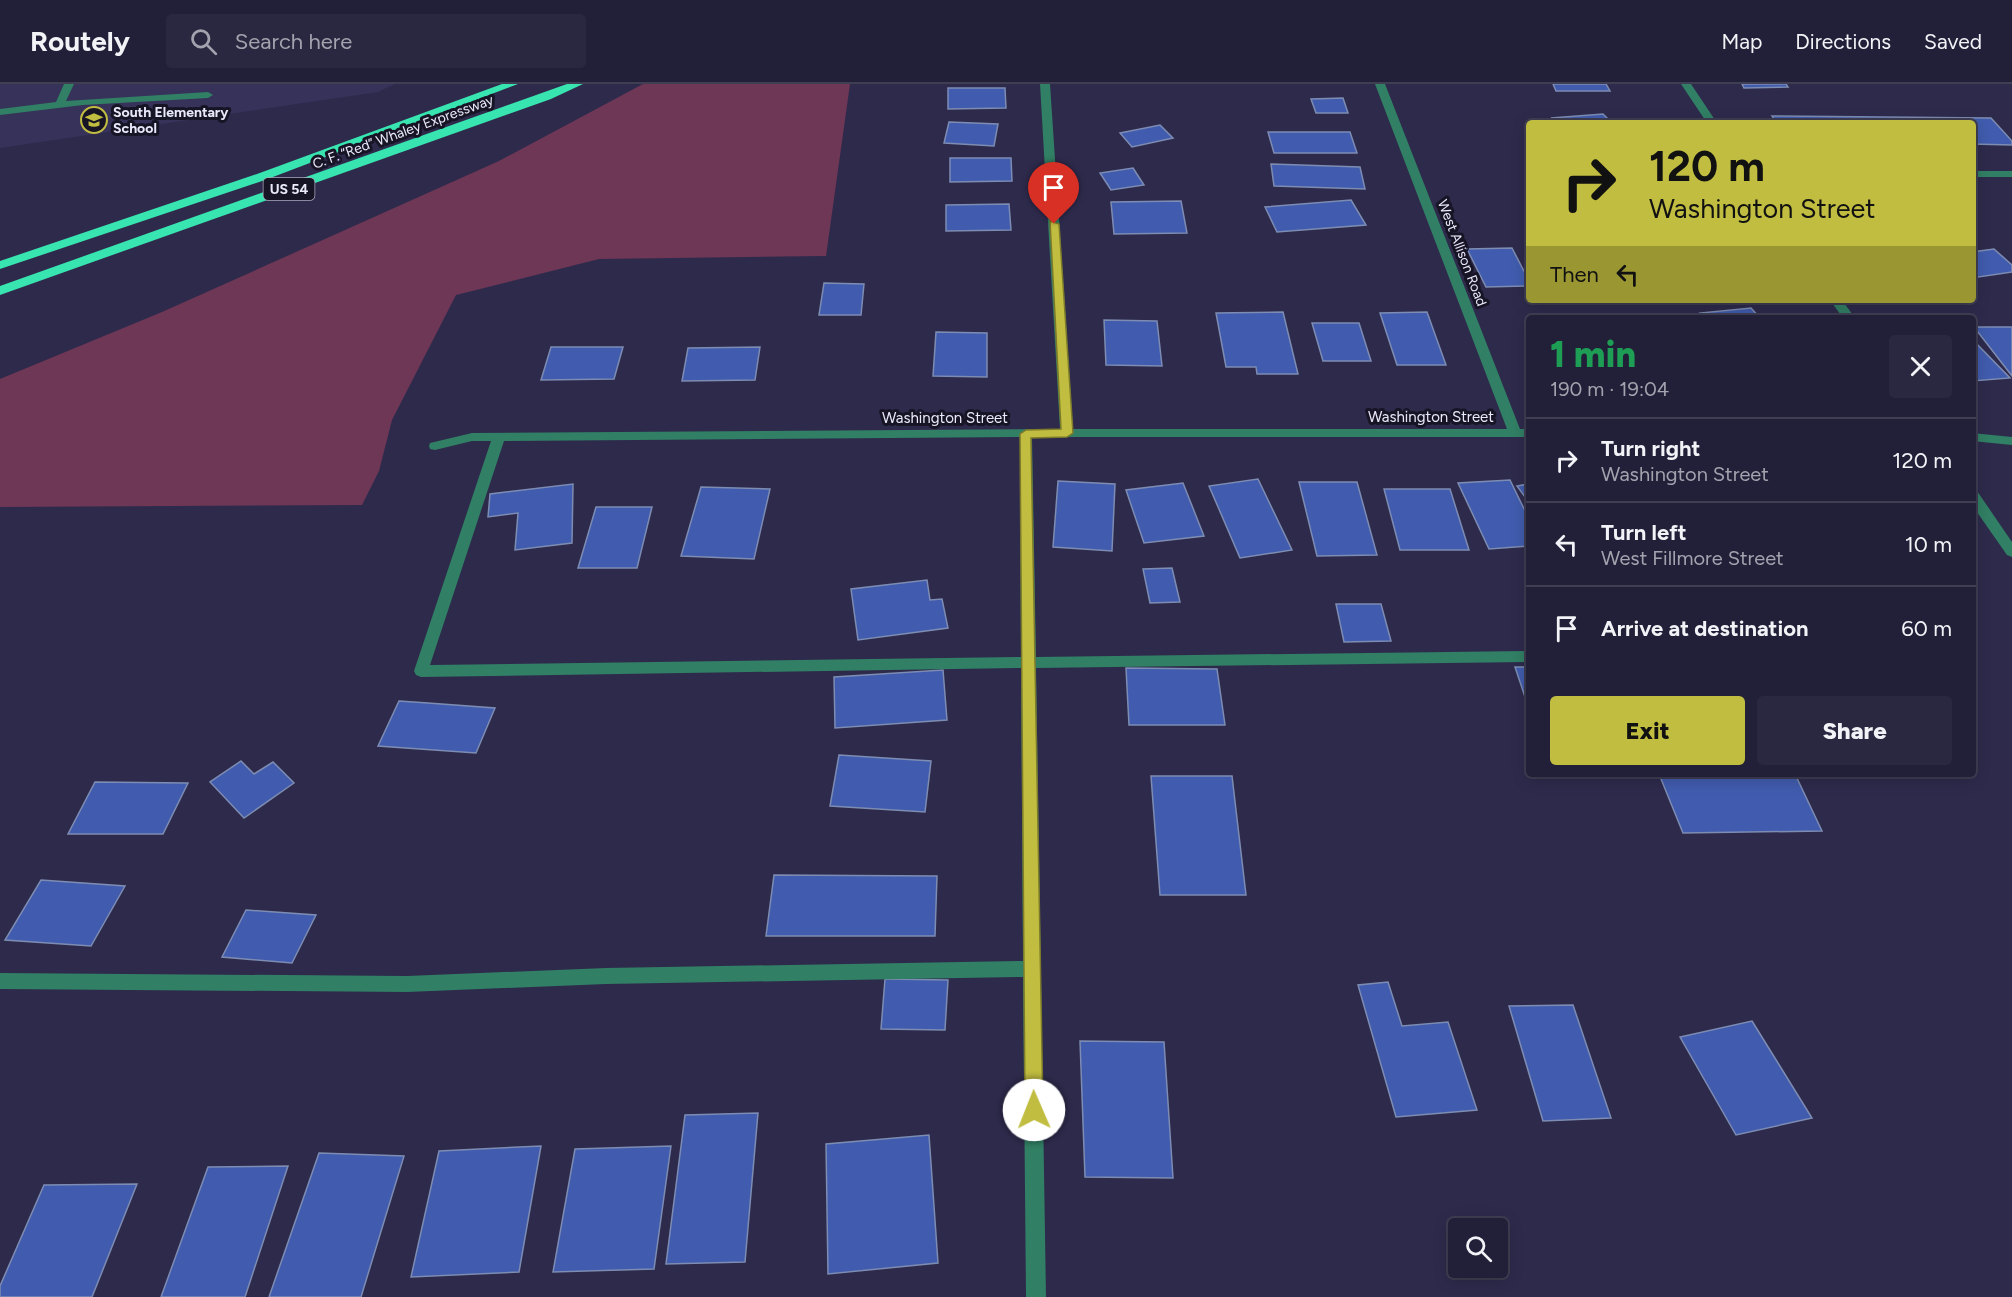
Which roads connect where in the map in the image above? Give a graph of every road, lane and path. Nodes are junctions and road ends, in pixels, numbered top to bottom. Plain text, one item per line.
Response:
1 (69, 84) edge
2 (512, 84) edge
3 (577, 84) edge
4 (1045, 84) edge
5 (1380, 84) edge
6 (1686, 84) edge
7 (208, 95) dead end
8 (60, 105) junction
9 (0, 112) edge
10 (1710, 120) edge
11 (1976, 174) edge
12 (2012, 174) edge
13 (0, 265) edge
14 (0, 291) edge
15 (1067, 433) junction
16 (1515, 433) junction
17 (1526, 433) edge
18 (1026, 434) junction
19 (499, 437) junction
20 (1976, 437) edge
21 (2012, 441) edge
22 (435, 446) dead end
23 (1976, 500) edge
24 (2012, 552) edge
25 (1526, 656) edge
26 (1029, 664) junction
27 (1032, 969) junction
28 (0, 981) edge
29 (1036, 1297) edge

1 - 8 street
2 - 13 highway, C. F. “Red” Whaley Expressway / US 54
3 - 14 highway, C. F. “Red” Whaley Expressway / US 54
4 - 15 street
5 - 16 street, West Allison Road
6 - 10 street
7 - 8 street
8 - 9 street
11 - 12 street
15 - 16 street, Washington Street
15 - 18 street, Washington Street
16 - 17 street, Washington Street
18 - 19 street, Washington Street
18 - 26 street
19 - 22 street, Washington Street
19 - 26 street
20 - 21 street
23 - 24 street
25 - 26 street
26 - 27 street
27 - 28 street
27 - 29 street

